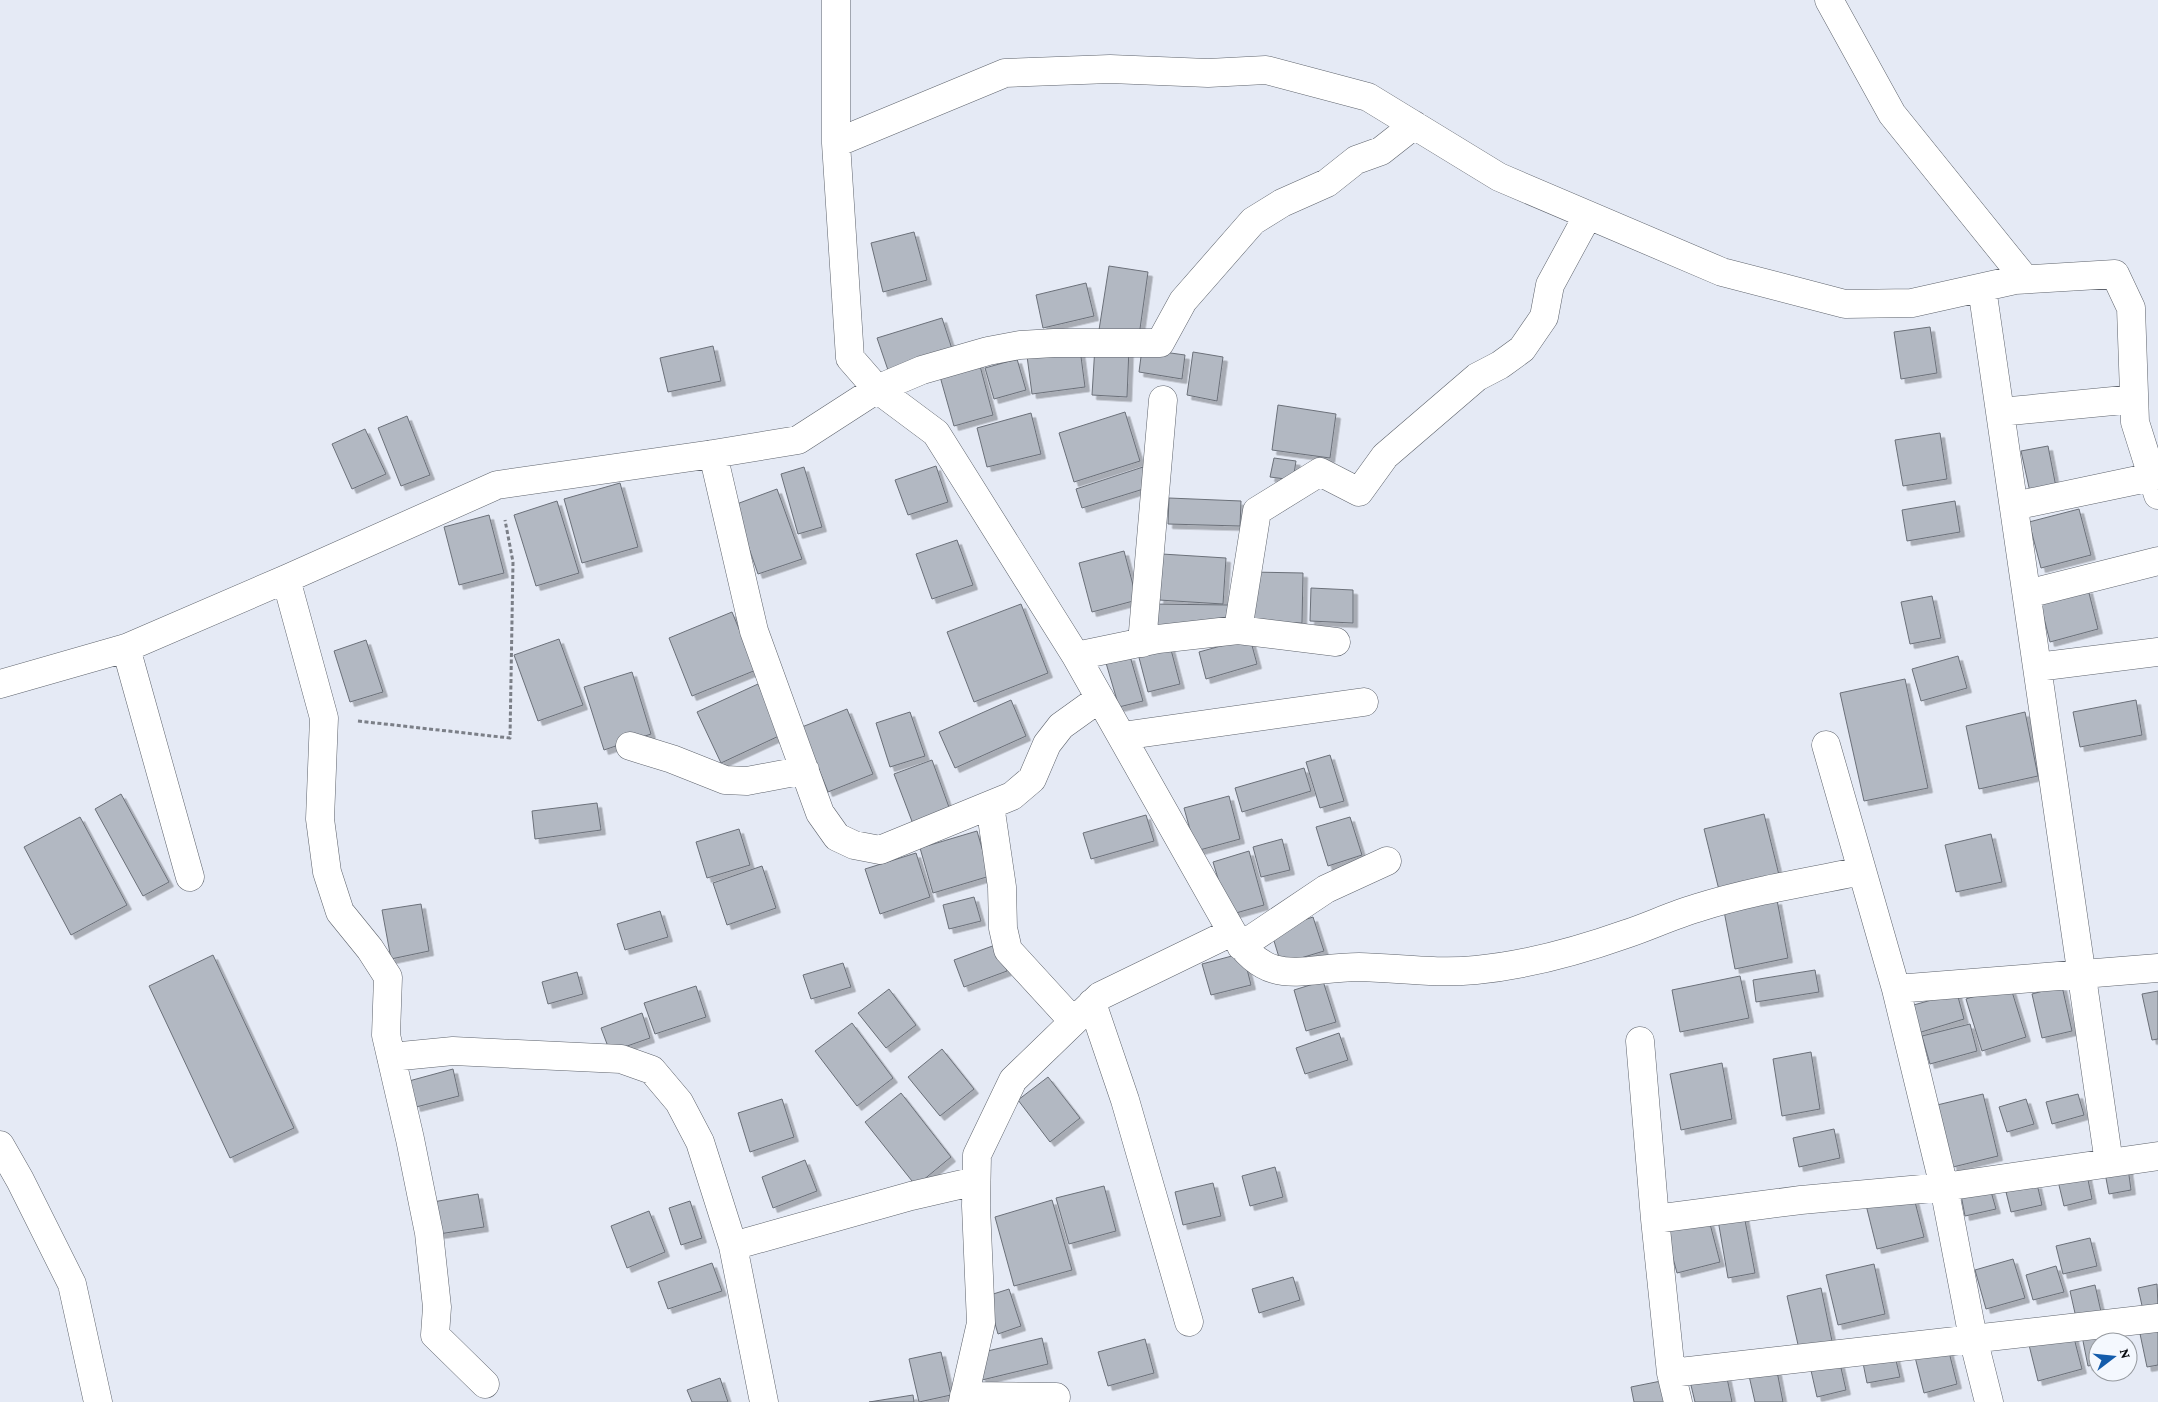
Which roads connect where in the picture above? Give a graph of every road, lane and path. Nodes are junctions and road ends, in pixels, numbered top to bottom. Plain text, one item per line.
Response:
1 (836, 0) edge
2 (1829, 0) edge
3 (1414, 125) junction
4 (836, 143) junction
5 (1588, 215) junction
6 (2025, 279) junction
7 (1982, 288) junction
8 (876, 389) junction
9 (2134, 399) junction
10 (1164, 400) dead end
11 (2000, 412) junction
12 (714, 454) junction
13 (497, 485) junction
14 (2155, 486) edge
15 (2014, 506) junction
16 (2158, 561) edge
17 (286, 580) junction
18 (2026, 594) junction
19 (1238, 630) junction
20 (1336, 642) dead end
21 (1142, 643) junction
22 (126, 648) junction
23 (2158, 652) edge
24 (1076, 656) junction
25 (2037, 667) junction
26 (0, 684) edge
27 (1100, 698) junction
28 (1364, 702) dead end
29 (324, 718) junction
30 (1122, 736) junction
31 (1826, 745) dead end
32 (630, 746) dead end
33 (804, 770) junction
34 (990, 805) junction
35 (1387, 860) dead end
36 (1862, 871) junction
37 (190, 877) dead end
38 (1236, 939) junction
39 (2158, 968) edge
40 (2082, 975) junction
41 (1896, 989) junction
42 (1082, 1012) junction
43 (1640, 1041) dead end
44 (391, 1058) junction
45 (0, 1145) edge
46 (2158, 1156) edge
47 (2109, 1163) junction
48 (976, 1181) junction
49 (1944, 1186) junction
50 (1654, 1219) junction
51 (733, 1246) junction
52 (2158, 1318) edge
53 (1189, 1322) dead end
54 (1972, 1338) junction
55 (1671, 1373) junction
56 (485, 1384) dead end
57 (1056, 1397) dead end
58 (964, 1399) edge
59 (98, 1402) edge
60 (764, 1402) edge
61 (1678, 1402) edge
62 (1989, 1402) edge

1 - 4 street
2 - 6 street
3 - 4 street
3 - 5 street
3 - 8 street
4 - 8 street
5 - 7 street
5 - 19 street
6 - 7 street
6 - 9 street
7 - 11 street
8 - 12 street
8 - 24 street
9 - 11 street
9 - 14 street
10 - 21 street
11 - 15 street
12 - 13 street
12 - 33 street
13 - 17 street
13 - 29 path
14 - 15 street
15 - 18 street
16 - 18 street
17 - 22 street
17 - 29 street
18 - 25 street
19 - 20 street
19 - 21 street
21 - 24 street
22 - 26 street
22 - 37 street
23 - 25 street
24 - 27 street
25 - 40 street
27 - 30 street
27 - 34 street
28 - 30 street
29 - 44 street
30 - 38 street
31 - 36 street
32 - 33 street
33 - 34 street
34 - 42 street
35 - 38 street
36 - 38 street
36 - 41 street
38 - 42 street
39 - 40 street
40 - 41 street
40 - 47 street
41 - 49 street
42 - 48 street
42 - 53 street
43 - 50 street
44 - 51 street
44 - 56 street
45 - 59 street
46 - 47 street
47 - 49 street
48 - 51 street
48 - 58 street
49 - 50 street
49 - 54 street
50 - 55 street
51 - 60 street
52 - 54 street
54 - 55 street
54 - 62 street
55 - 61 street
57 - 58 street

